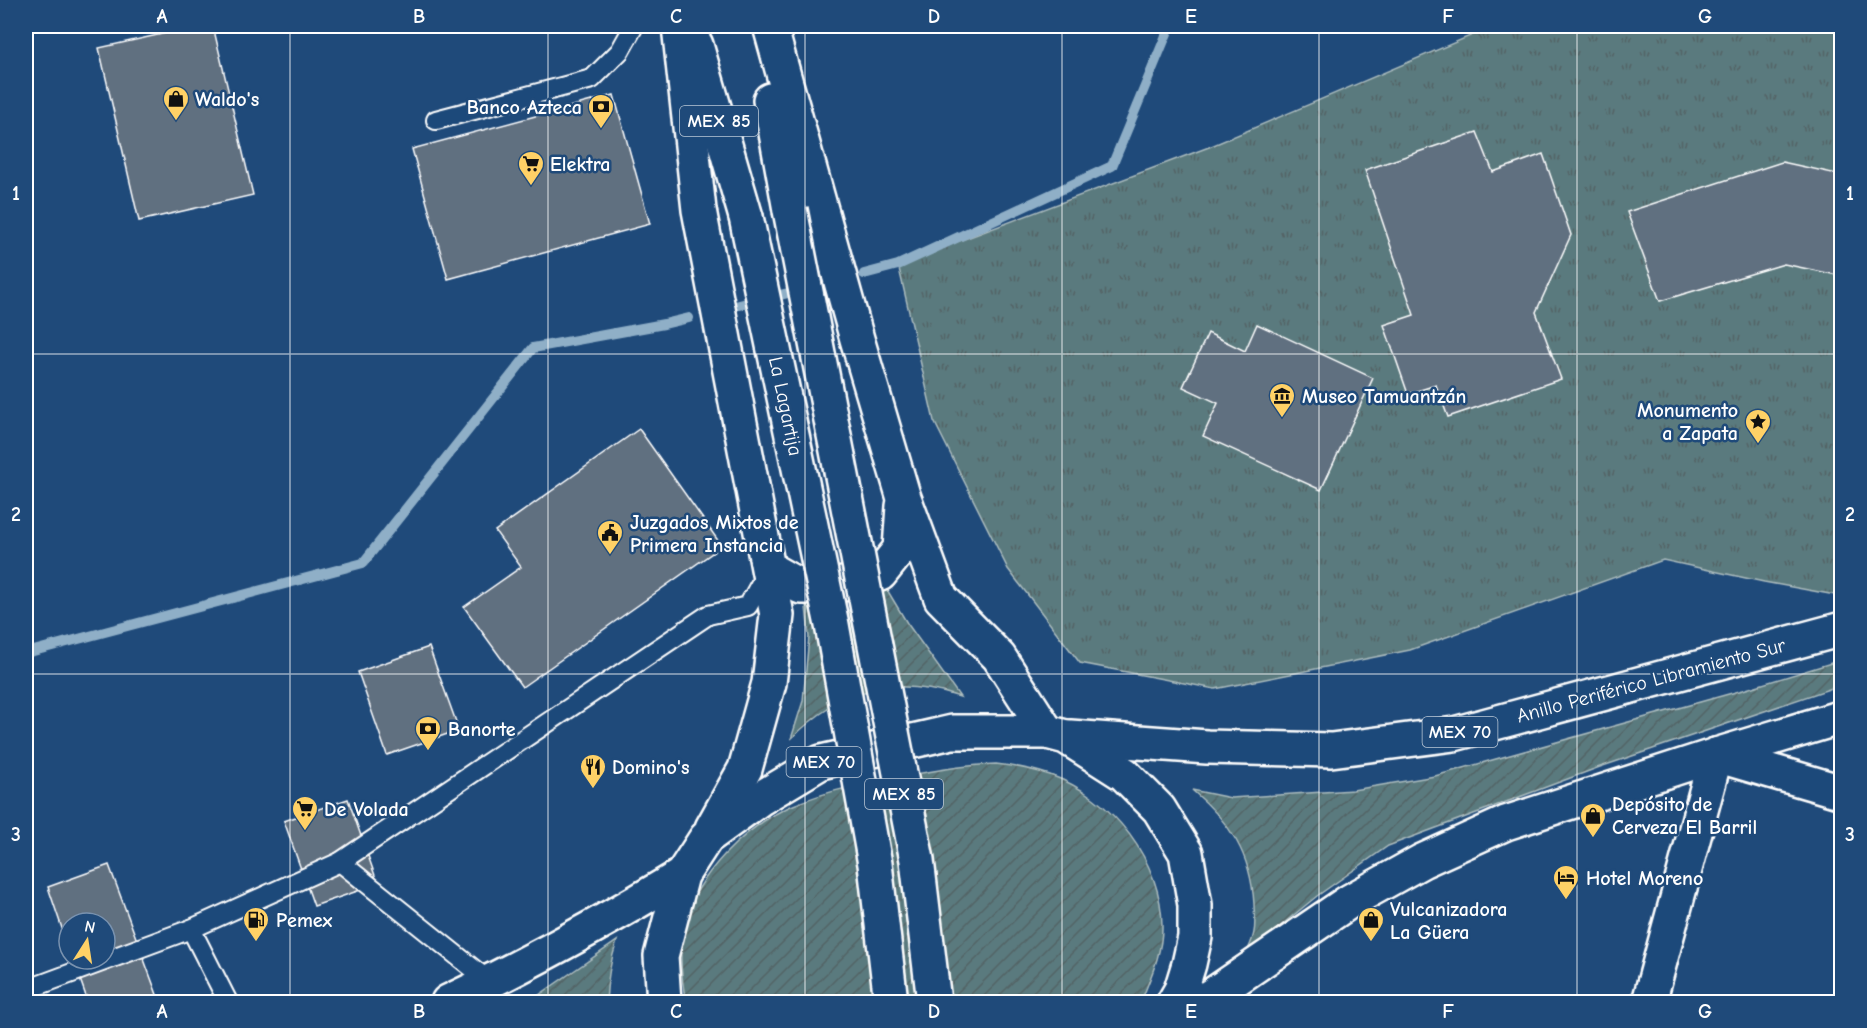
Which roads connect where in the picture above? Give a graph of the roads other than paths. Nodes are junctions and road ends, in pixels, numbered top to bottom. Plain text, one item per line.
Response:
1 (634, 26) edge
2 (679, 26) edge
3 (691, 26) edge
4 (756, 26) edge
5 (770, 26) edge
6 (436, 120) dead end
7 (903, 495) junction
8 (769, 569) junction
9 (1842, 629) edge
10 (1842, 717) edge
11 (1057, 734) junction
12 (1716, 755) junction
13 (1842, 792) edge
14 (706, 838) junction
15 (340, 862) junction
16 (682, 875) junction
17 (191, 929) junction
18 (490, 982) junction
19 (29, 994) edge
20 (228, 1002) edge
21 (448, 1002) edge
22 (664, 1002) edge
23 (891, 1002) edge
24 (934, 1002) edge
25 (1174, 1002) edge
26 (1202, 1002) edge
27 (1649, 1002) edge

1 - 6 lane
2 - 8 main road
3 - 23 main road, La Lagartija / MEX 85, bridge
4 - 24 main road, La Lagartija / MEX 85, bridge
5 - 7 main road
7 - 8 main road
7 - 11 main road
8 - 14 main road
8 - 15 lane
9 - 11 main road, Anillo Periférico Libramiento Sur / MEX 70
10 - 12 main road
11 - 14 main road, Anillo Periférico Libramiento Sur / MEX 70
11 - 25 main road
12 - 13 main road
12 - 26 main road
12 - 27 main road
14 - 16 main road, Anillo Periférico Libramiento Sur / MEX 70
15 - 17 lane
15 - 18 lane
16 - 18 main road, Anillo Periférico Libramiento Sur / MEX 70
16 - 22 main road, Anillo Periférico Libramiento Sur / MEX 70
17 - 19 lane
17 - 20 lane
18 - 21 main road, Anillo Periférico Libramiento Sur / MEX 70

